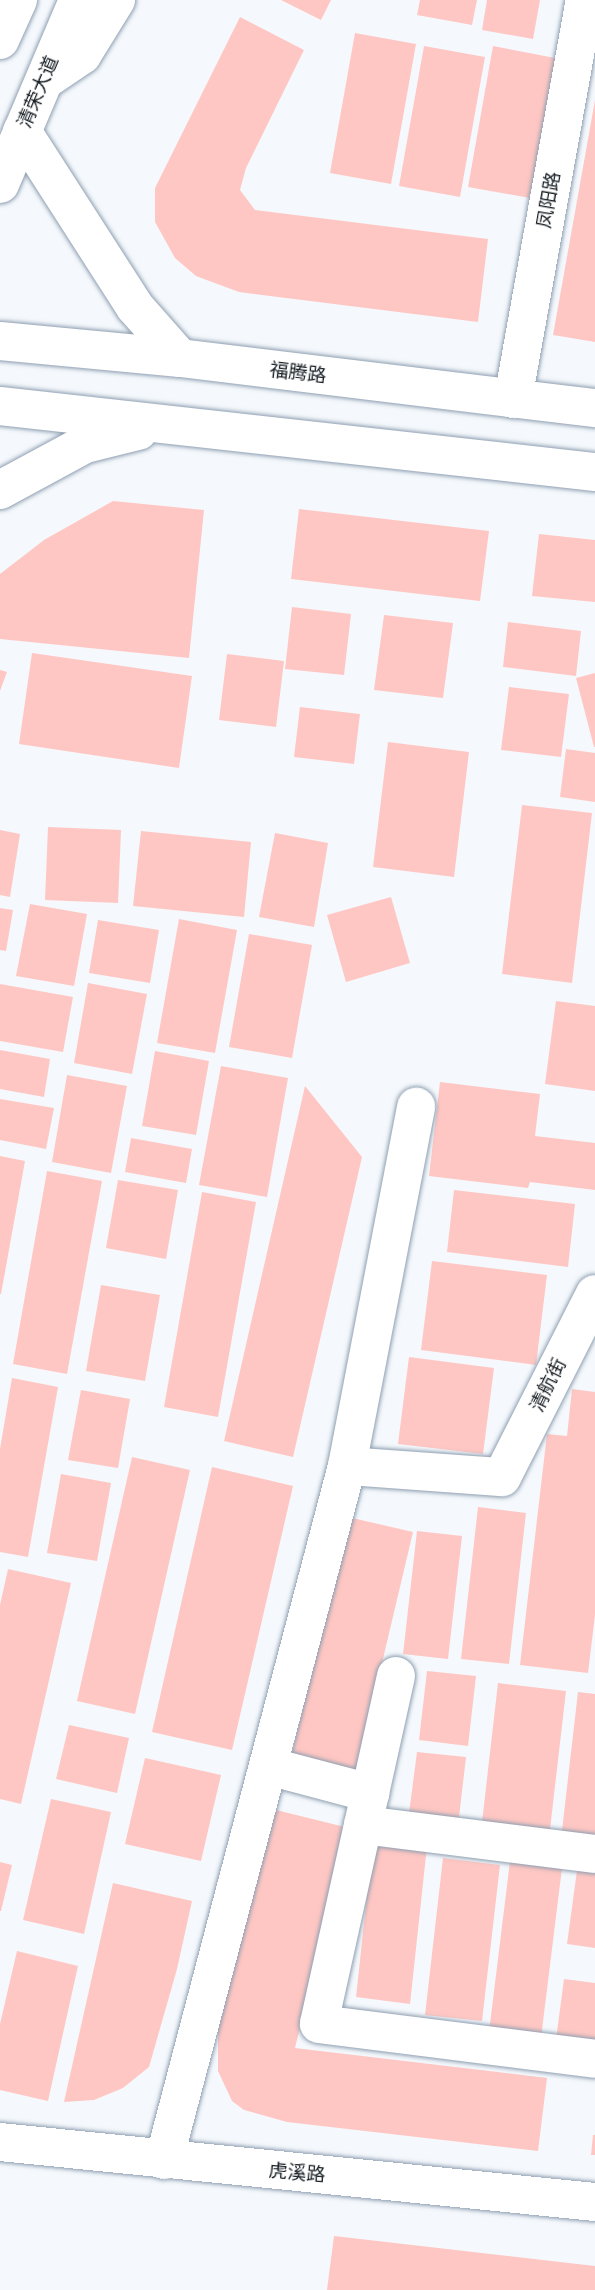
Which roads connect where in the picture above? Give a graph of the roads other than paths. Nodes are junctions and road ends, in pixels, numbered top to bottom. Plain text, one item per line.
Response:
1 (5, 0) edge
2 (18, 0) edge
3 (78, 0) edge
4 (116, 0) edge
5 (585, 0) edge
6 (0, 20) edge
7 (0, 40) edge
8 (41, 84) junction
9 (22, 131) junction
10 (0, 184) edge
11 (0, 341) edge
12 (180, 358) junction
13 (513, 399) junction
14 (0, 406) edge
15 (595, 408) edge
16 (167, 424) junction
17 (595, 472) edge
18 (0, 490) edge
19 (416, 1107) dead end
20 (595, 1294) edge
21 (580, 1353) edge
22 (347, 1466) junction
23 (396, 1676) dead end
24 (268, 1766) junction
25 (366, 1809) junction
26 (595, 1854) edge
27 (595, 2060) edge
28 (0, 2142) edge
29 (164, 2160) junction
30 (595, 2202) edge

1 - 6 street
2 - 7 street
3 - 8 street, 清荣大道
4 - 8 street
5 - 13 street, 凤阳路
8 - 9 street, 清荣大道
9 - 10 street, 清荣大道
9 - 12 street
11 - 12 street, 福腾路
12 - 13 street, 福腾路
13 - 15 street, 福腾路
14 - 16 street
16 - 17 street
16 - 18 street
19 - 22 street
20 - 21 street, 清航街
21 - 22 street, 清航街
22 - 24 street
23 - 25 street
24 - 25 street
24 - 29 street
25 - 26 street
25 - 27 street
28 - 29 street, 虎溪路
29 - 30 street, 虎溪路

